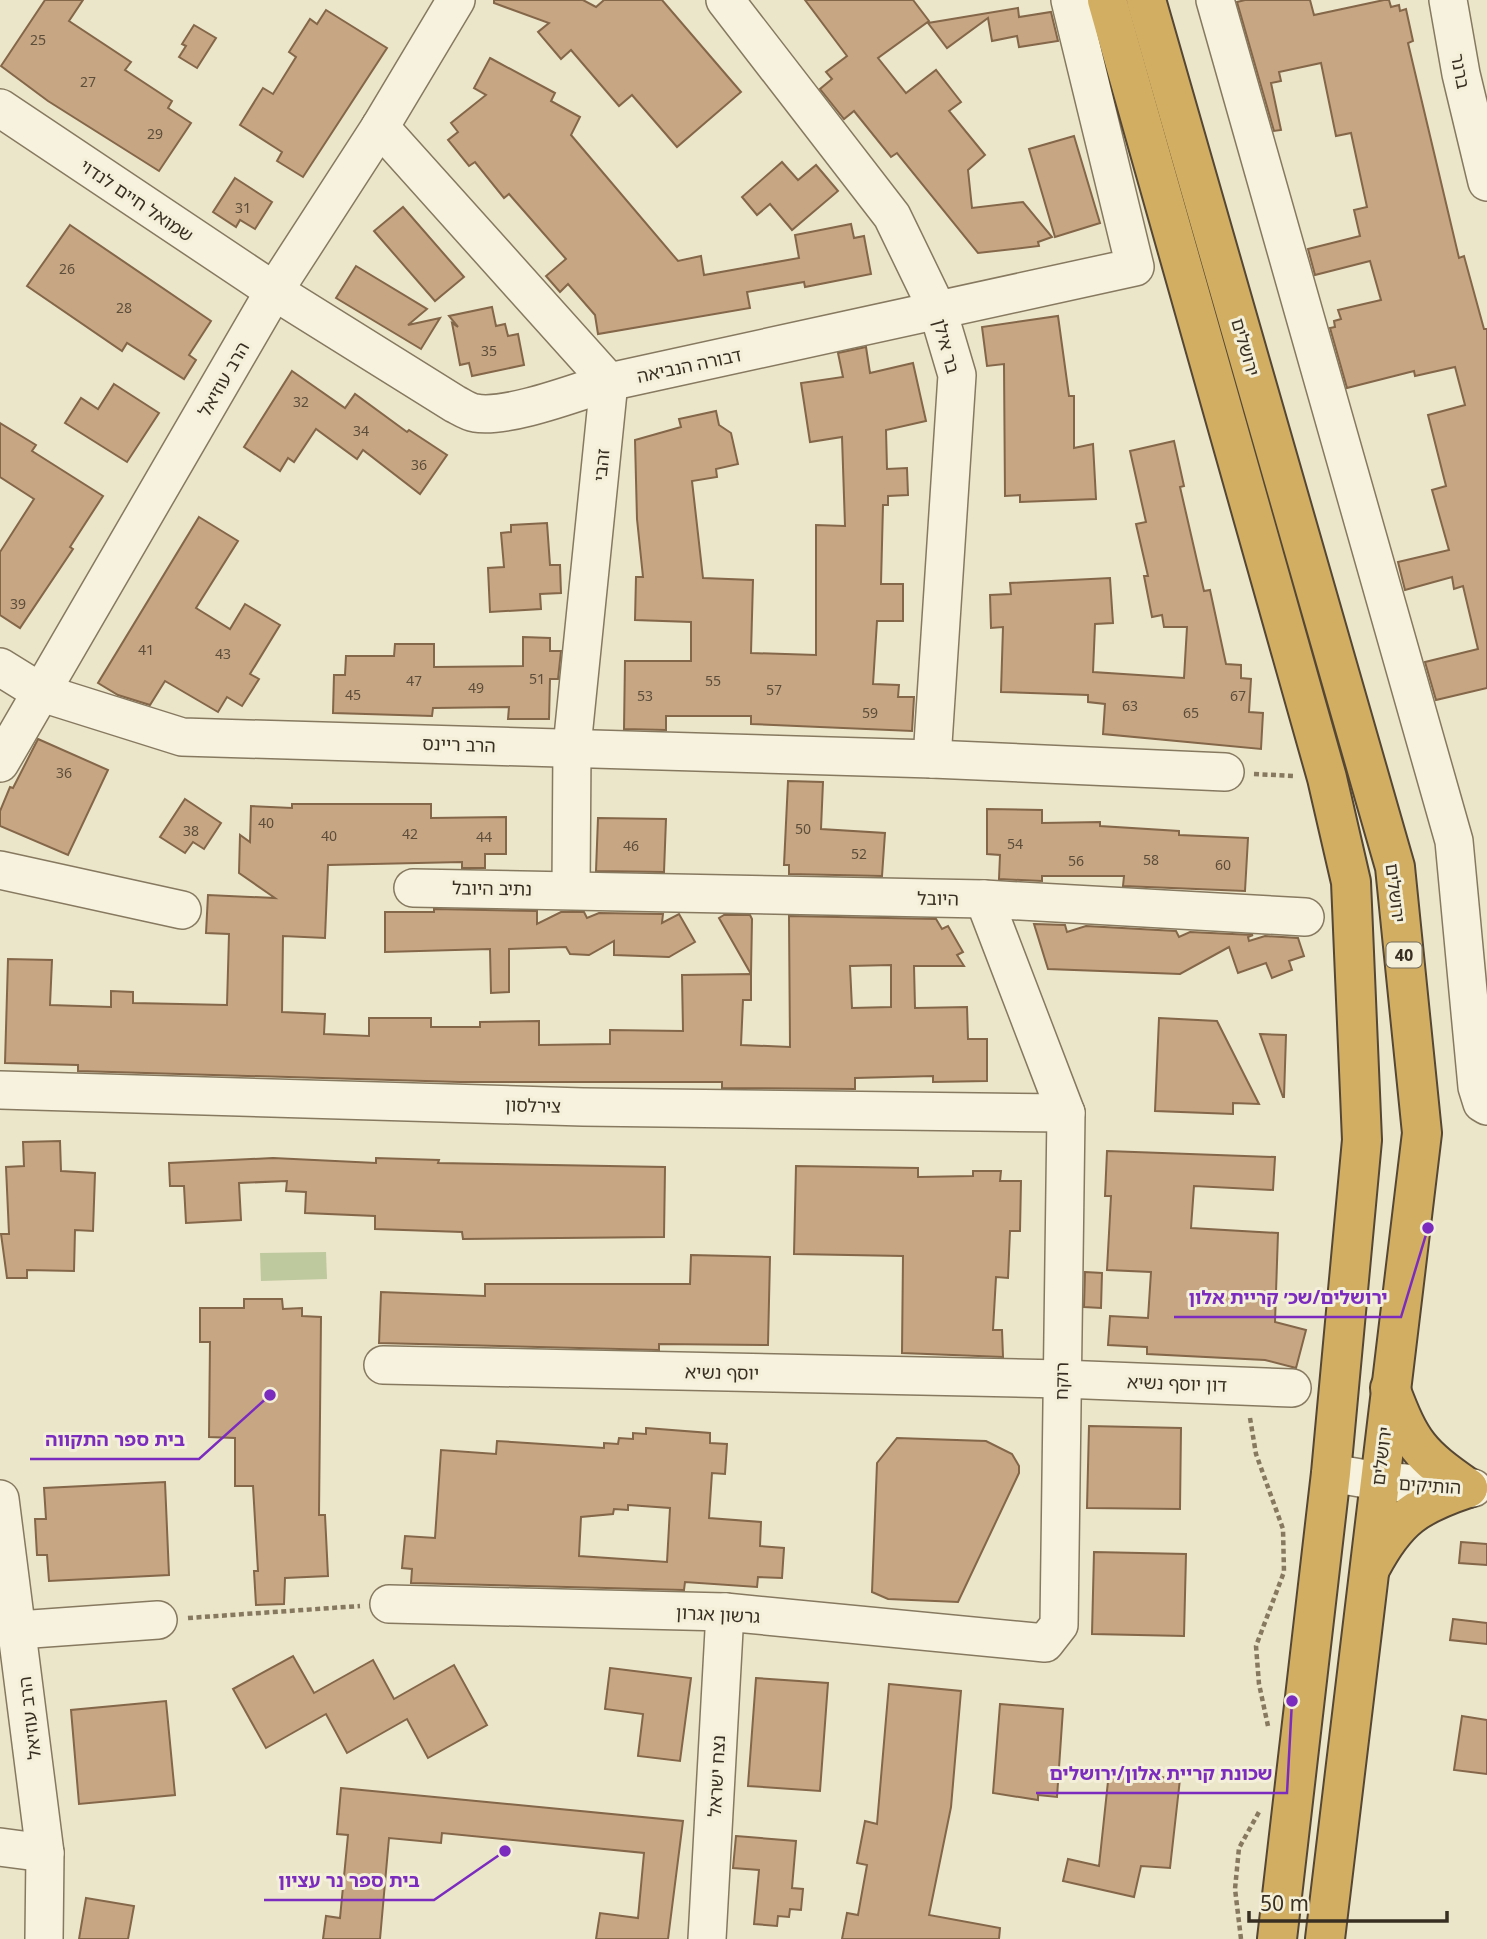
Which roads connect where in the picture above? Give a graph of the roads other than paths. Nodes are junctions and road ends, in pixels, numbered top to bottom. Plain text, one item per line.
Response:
1 (456, 0) edge
2 (725, 0) edge
3 (1070, 0) edge
4 (1107, 0) edge
5 (1146, 0) edge
6 (1168, 0) edge
7 (1215, 0) edge
8 (1448, 0) edge
9 (0, 108) edge
10 (380, 127) junction
11 (1487, 182) edge
12 (274, 291) junction
13 (938, 311) junction
14 (1245, 345) junction
15 (609, 382) junction
16 (0, 667) edge
17 (42, 693) junction
18 (572, 747) junction
19 (932, 760) junction
20 (0, 763) edge
21 (1225, 772) road end
22 (0, 870) edge
23 (413, 888) dead end
24 (571, 889) junction
25 (984, 899) junction
26 (182, 910) dead end
27 (1305, 917) dead end
28 (1478, 971) edge
29 (0, 1090) edge
30 (1487, 1106) edge
31 (1066, 1113) junction
32 (383, 1365) dead end
33 (1061, 1379) junction
34 (1292, 1388) dead end
35 (1390, 1388) junction
36 (1331, 1473) junction
37 (1378, 1481) junction
38 (1478, 1488) edge
39 (0, 1499) edge
40 (1367, 1574) junction
41 (389, 1604) road end
42 (725, 1612) junction
43 (158, 1620) road end
44 (18, 1630) junction
45 (1045, 1643) joint
46 (0, 1847) edge
47 (44, 1853) junction
48 (44, 1939) edge
49 (707, 1939) edge
50 (1277, 1939) edge
51 (1325, 1939) edge

1 - 10 street, הרב עוזיאל
2 - 13 street, בר אילן
3 - 13 street, דבורה הנביאה
4 - 36 highway
5 - 14 highway, ירושלים / 40
6 - 14 highway
7 - 28 street
8 - 11 street, ברנר
9 - 12 street, שמואל חיים לנדוי
10 - 12 street, הרב עוזיאל
10 - 15 street
12 - 15 street, דבורה הנביאה
12 - 17 street, הרב עוזיאל
13 - 15 street, דבורה הנביאה
13 - 19 street, בר אילן
14 - 35 highway, ירושלים / 40
15 - 18 street, זהבי
16 - 17 street, הרב ריינס
17 - 18 street, הרב ריינס
17 - 20 street, הרב עוזיאל
18 - 19 street, הרב ריינס
18 - 24 street, זהבי
19 - 21 street, הרב ריינס
22 - 26 street
23 - 24 street, נתיב היובל
24 - 25 street, היובל
25 - 27 street, היובל
25 - 31 street
28 - 30 street
29 - 31 street, צירלסון
31 - 33 street, רוקח
32 - 33 street, יוסף נשיא
33 - 34 street, דון יוסף נשיא
33 - 45 street, רוקח
35 - 37 highway, ירושלים / 40
35 - 38 highway
36 - 37 street, הותיקים
36 - 50 highway
37 - 38 street, הותיקים
37 - 40 highway, ירושלים / 40
38 - 40 highway
39 - 44 street, הרב עוזיאל
40 - 51 highway, ירושלים / 40
41 - 42 street, גרשון אגרון
42 - 45 street, גרשון אגרון
42 - 49 street, נצח ישראל
43 - 44 street
44 - 47 street, הרב עוזיאל
46 - 47 street
47 - 48 street, הרב עוזיאל

